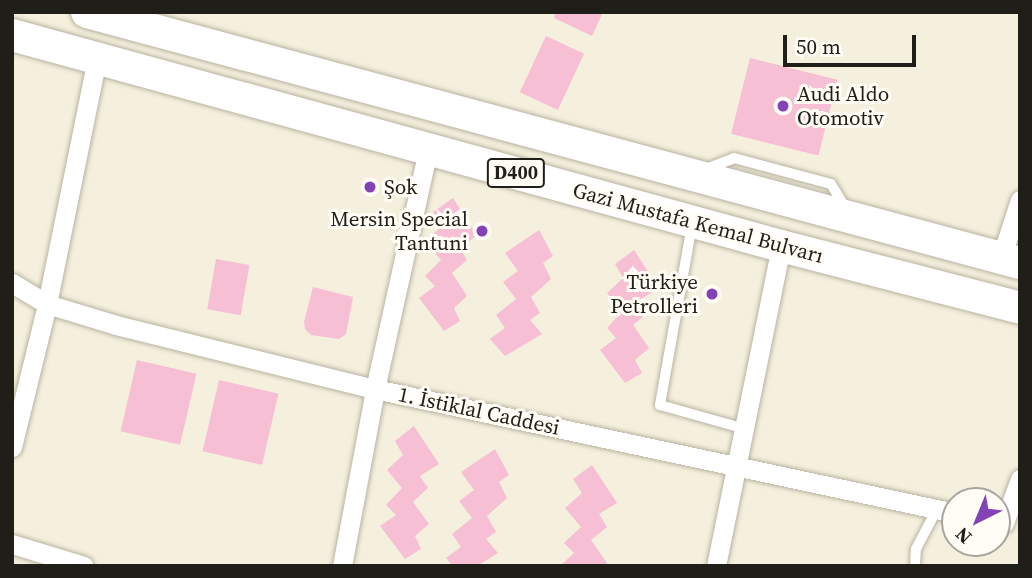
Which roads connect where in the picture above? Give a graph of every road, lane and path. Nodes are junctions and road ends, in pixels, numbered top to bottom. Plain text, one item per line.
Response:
1 (87, 12) edge
2 (12, 35) edge
3 (97, 58) junction
4 (428, 149) junction
5 (1020, 200) edge
6 (693, 222) junction
7 (781, 246) junction
8 (1010, 261) edge
9 (12, 283) edge
10 (47, 304) junction
11 (1020, 308) edge
12 (375, 389) junction
13 (742, 428) junction
14 (12, 447) edge
15 (734, 465) junction
16 (1020, 479) edge
17 (941, 510) edge
18 (1011, 510) edge
19 (941, 517) edge
20 (12, 544) edge
21 (84, 566) edge
22 (342, 566) edge
23 (716, 566) edge
24 (915, 566) edge

1 - 8 highway, Gazi Mustafa Kemal Bulvarı / D400
2 - 3 highway, Gazi Mustafa Kemal Bulvarı / D400
3 - 4 highway, Gazi Mustafa Kemal Bulvarı / D400
3 - 10 street
4 - 6 highway, Gazi Mustafa Kemal Bulvarı / D400
4 - 12 street
5 - 8 street
6 - 7 highway, Gazi Mustafa Kemal Bulvarı / D400
6 - 13 lane
7 - 11 highway, Gazi Mustafa Kemal Bulvarı / D400
7 - 13 street
9 - 10 street, 1. İstiklal Caddesi
10 - 12 street, 1. İstiklal Caddesi
10 - 14 street
12 - 15 street, 1. İstiklal Caddesi
12 - 22 street
13 - 15 street
15 - 17 street, 1. İstiklal Caddesi
15 - 23 street
16 - 18 street
19 - 24 lane
20 - 21 street

